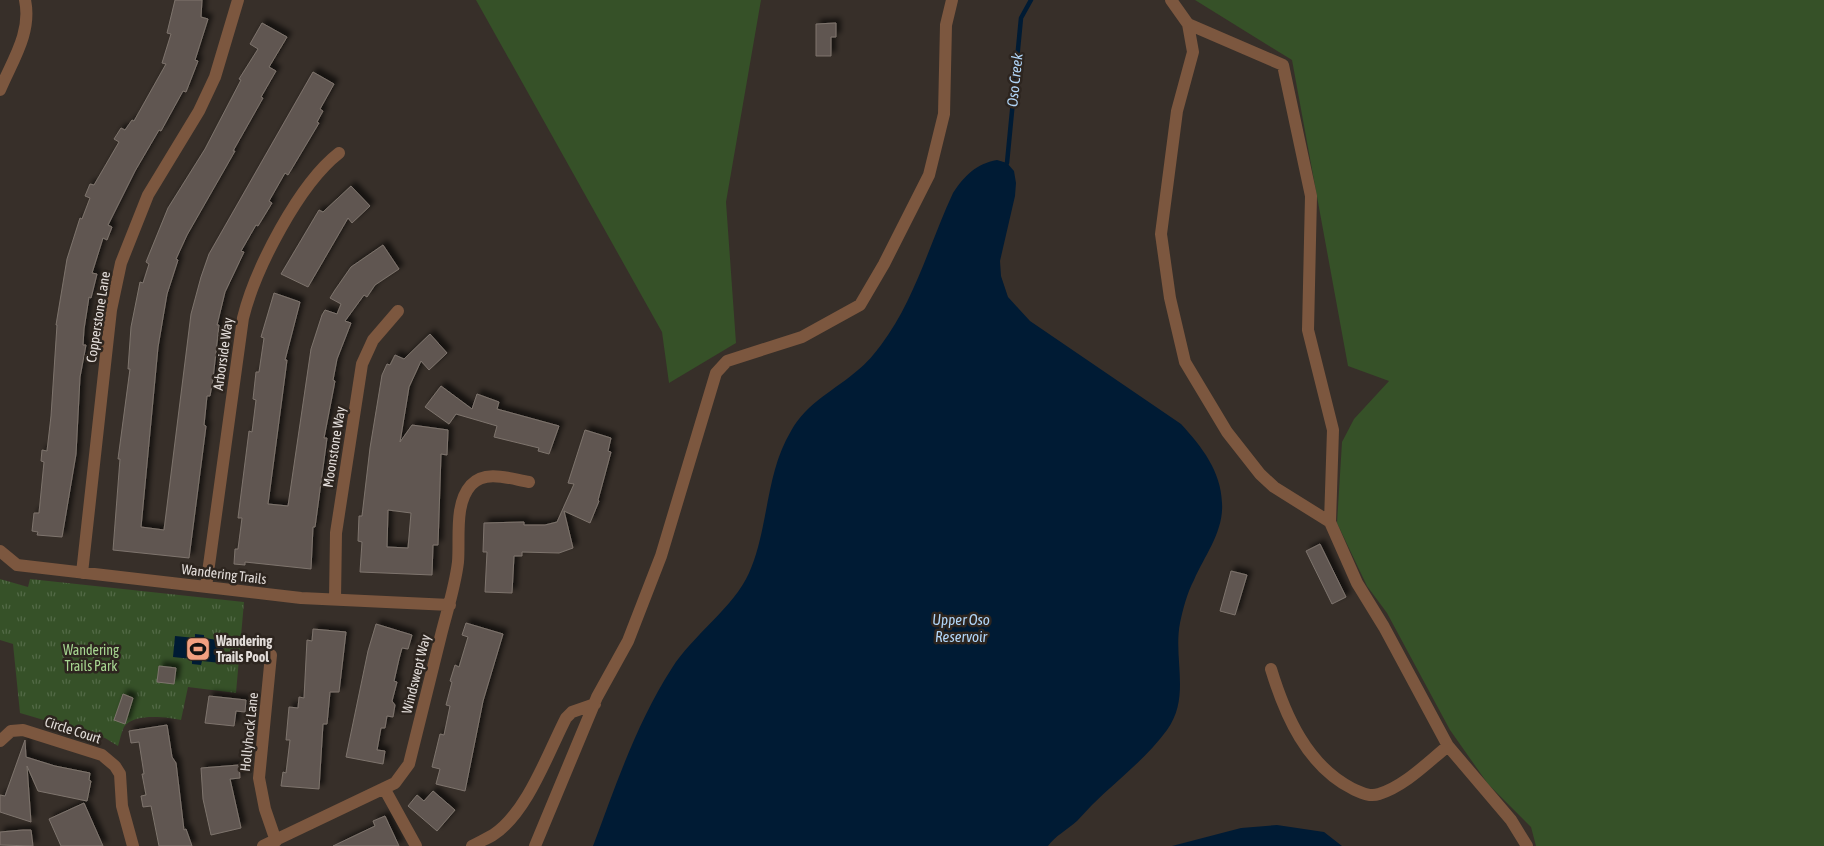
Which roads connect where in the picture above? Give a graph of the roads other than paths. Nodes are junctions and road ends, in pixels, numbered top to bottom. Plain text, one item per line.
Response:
1 (25, 0) edge
2 (238, 0) edge
3 (952, 0) edge
4 (1171, 0) edge
5 (1188, 24) junction
6 (0, 90) edge
7 (339, 153) dead end
8 (398, 311) dead end
9 (529, 482) dead end
10 (1330, 522) junction
11 (0, 551) edge
12 (82, 573) junction
13 (206, 587) junction
14 (335, 599) junction
15 (450, 606) junction
16 (272, 655) dead end
17 (1271, 669) dead end
18 (594, 704) junction
19 (0, 741) edge
20 (1448, 746) junction
21 (384, 788) junction
22 (276, 840) junction
23 (133, 846) edge
24 (263, 846) edge
25 (416, 846) edge
26 (472, 846) edge
27 (535, 846) edge
28 (1527, 846) edge

1 - 6 street
2 - 12 street, Copperstone Lane
3 - 18 street
4 - 5 street
5 - 10 street
5 - 10 street
7 - 13 street, Arborside Way
8 - 14 street, Moonstone Way
9 - 15 street, Windswept Way
10 - 20 street
11 - 12 street, Wandering Trails
12 - 13 street, Wandering Trails
13 - 14 street, Wandering Trails
14 - 15 street, Wandering Trails
15 - 21 street, Windswept Way
16 - 22 street, Hollyhock Lane
17 - 20 street
18 - 26 street
18 - 27 street
19 - 23 street, Circle Court
20 - 28 street
21 - 22 street, Windswept Way
21 - 25 street
22 - 24 street, Windswept Way

